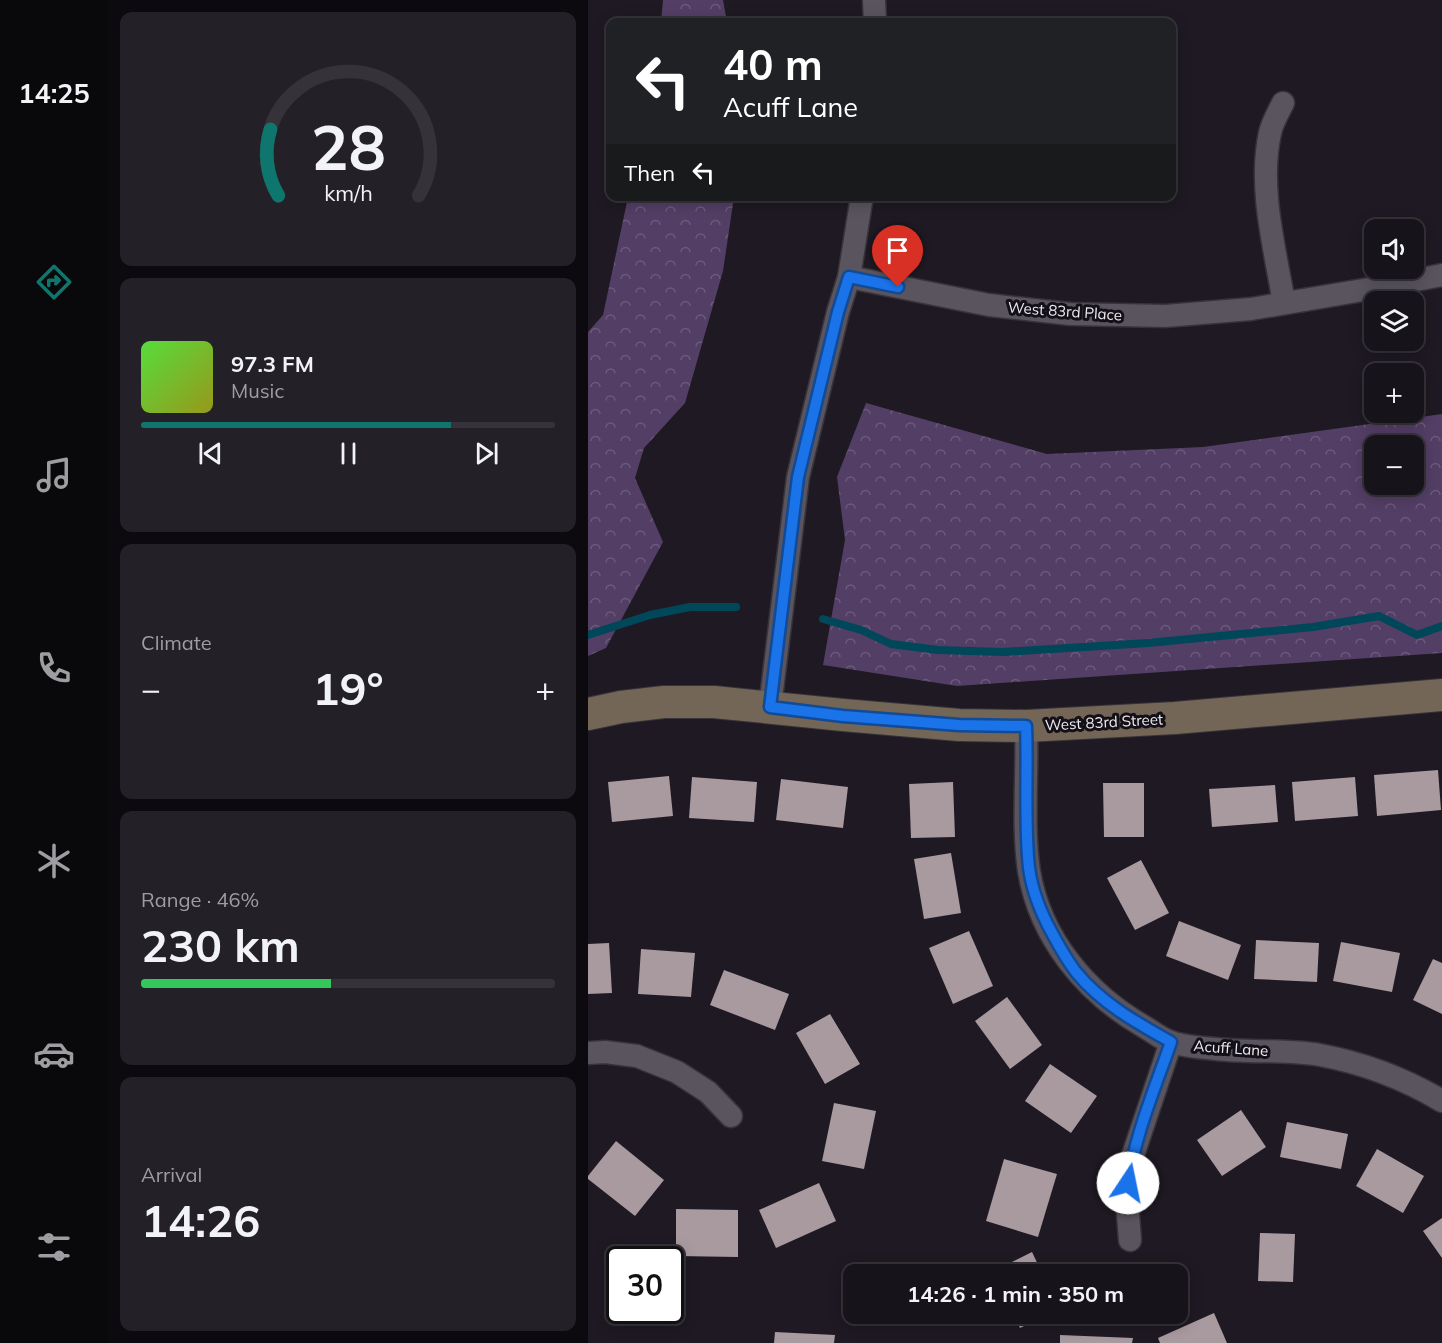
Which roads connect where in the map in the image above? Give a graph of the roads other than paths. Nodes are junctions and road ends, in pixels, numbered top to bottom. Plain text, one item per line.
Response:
1 (874, 0) edge
2 (875, 18) edge
3 (1283, 103) dead end
4 (861, 201) edge
5 (1442, 275) edge
6 (849, 277) junction
7 (1284, 303) junction
8 (1442, 694) edge
9 (770, 707) junction
10 (588, 714) edge
11 (1026, 726) junction
12 (1171, 1042) junction
13 (588, 1053) edge
14 (1442, 1101) edge
15 (731, 1116) dead end
16 (1130, 1240) dead end

1 - 2 street
3 - 7 street
4 - 6 street
5 - 7 street, West 83rd Place
6 - 7 street, West 83rd Place
6 - 9 street
8 - 11 street, West 83rd Street
9 - 10 street, West 83rd Street
9 - 11 street, West 83rd Street
11 - 12 street, Acuff Lane
12 - 14 street, Acuff Lane
12 - 16 street
13 - 15 street

